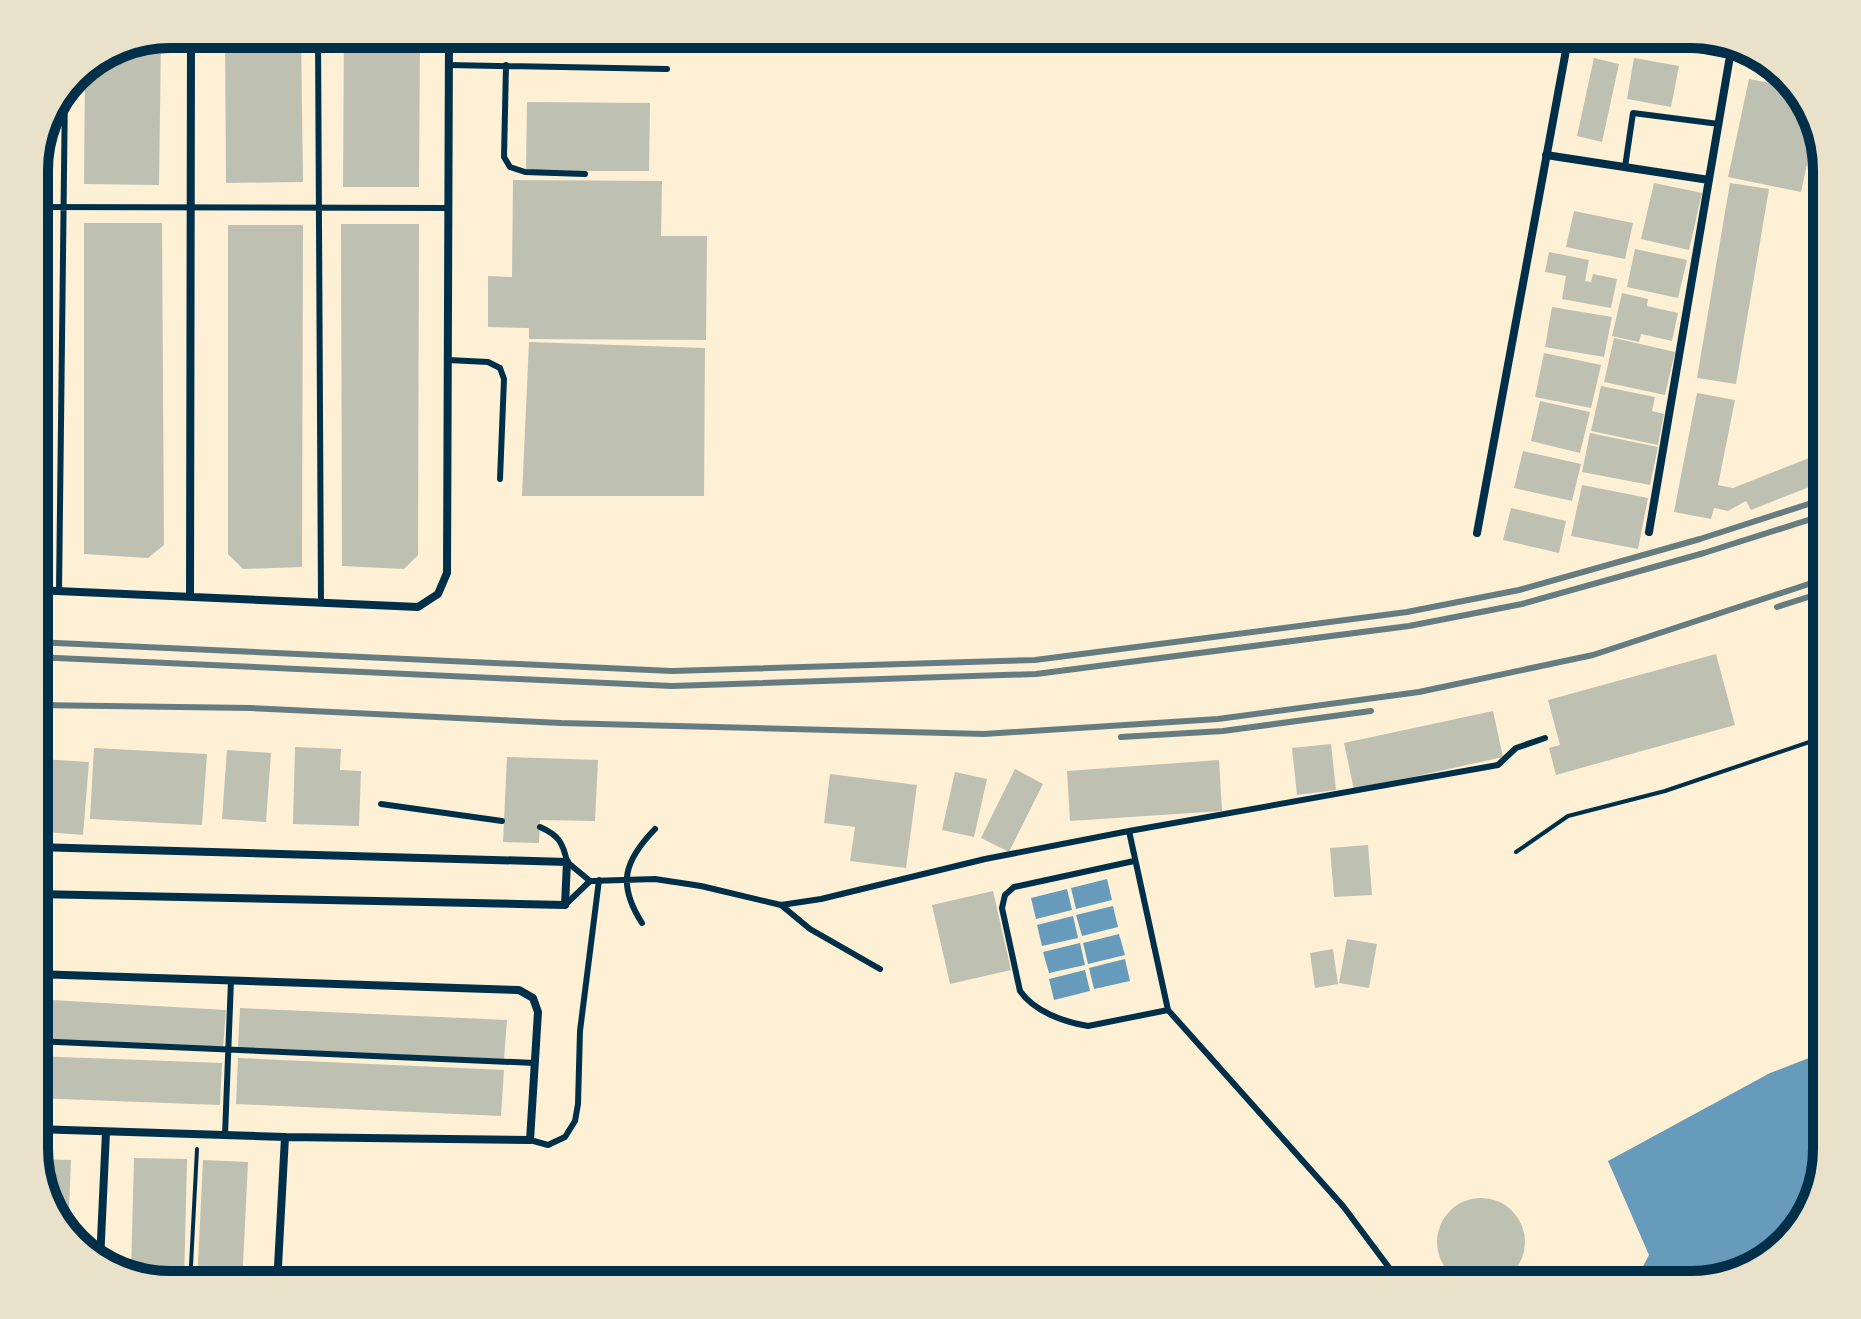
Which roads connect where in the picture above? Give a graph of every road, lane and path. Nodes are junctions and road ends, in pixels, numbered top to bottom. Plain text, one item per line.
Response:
1 (191, 48) edge
2 (318, 48) edge
3 (449, 48) edge
4 (1566, 48) edge
5 (1689, 48) edge
6 (1730, 56) junction
7 (1737, 57) edge
8 (448, 65) junction
9 (506, 65) junction
10 (667, 69) dead end
11 (65, 110) edge
12 (1719, 124) junction
13 (1546, 155) junction
14 (1625, 167) junction
15 (585, 174) dead end
16 (1709, 180) junction
17 (48, 207) edge
18 (63, 207) junction
19 (319, 207) junction
20 (190, 208) junction
21 (447, 208) junction
22 (448, 360) junction
23 (500, 479) dead end
24 (1649, 532) dead end
25 (1477, 533) dead end
26 (48, 591) edge
27 (59, 592) junction
28 (190, 597) junction
29 (321, 603) junction
30 (1545, 738) dead end
31 (1813, 741) edge
32 (381, 804) dead end
33 (502, 821) dead end
34 (540, 827) dead end
35 (655, 829) dead end
36 (1129, 831) junction
37 (48, 847) edge
38 (1516, 852) dead end
39 (1134, 861) junction
40 (567, 862) junction
41 (627, 878) junction
42 (599, 880) junction
43 (590, 881) junction
44 (48, 894) edge
45 (565, 905) junction
46 (781, 905) junction
47 (642, 923) dead end
48 (880, 969) dead end
49 (48, 974) edge
50 (231, 980) junction
51 (1168, 1010) junction
52 (48, 1042) edge
53 (228, 1049) junction
54 (535, 1063) junction
55 (48, 1130) edge
56 (106, 1132) junction
57 (198, 1134) junction
58 (225, 1135) junction
59 (285, 1137) junction
60 (530, 1140) junction
61 (101, 1249) edge
62 (191, 1271) edge
63 (278, 1271) edge
64 (1392, 1271) edge

1 - 20 street
2 - 19 lane
3 - 8 street
4 - 13 street
5 - 6 street
6 - 7 street
6 - 12 street
8 - 9 lane
8 - 21 street
9 - 10 lane
9 - 15 lane
11 - 18 lane
12 - 14 lane
12 - 16 street
13 - 14 street
13 - 25 street
14 - 16 street
16 - 24 street
17 - 18 lane
18 - 20 lane
18 - 27 lane
19 - 20 lane
19 - 21 lane
19 - 29 lane
20 - 28 street
21 - 22 street
22 - 23 lane
22 - 29 street
26 - 27 street
27 - 28 street
28 - 29 street
30 - 36 lane
31 - 38 path
32 - 33 lane
34 - 40 lane
35 - 41 lane
36 - 39 lane
36 - 46 lane
37 - 40 street
39 - 51 lane
39 - 51 lane
40 - 43 lane
40 - 45 street
41 - 42 lane
41 - 46 lane
41 - 47 lane
42 - 43 lane
42 - 60 lane
43 - 45 lane
44 - 45 street
46 - 48 lane
49 - 50 street
50 - 53 lane
50 - 54 street
51 - 64 lane
52 - 53 lane
53 - 54 lane
53 - 58 lane
54 - 60 street
55 - 56 street
56 - 57 street
56 - 61 street
57 - 58 street
57 - 62 path
58 - 59 street
59 - 60 street
59 - 63 street

